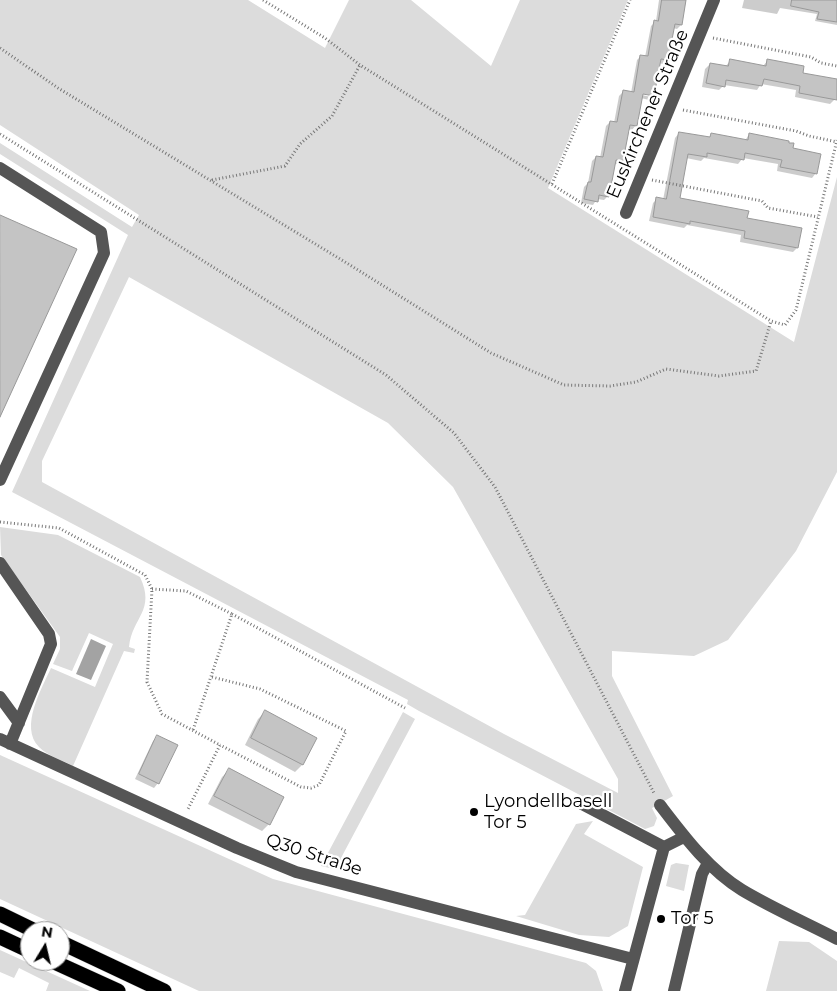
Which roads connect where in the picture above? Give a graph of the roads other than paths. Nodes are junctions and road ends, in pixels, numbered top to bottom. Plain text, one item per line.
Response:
1 (714, 0) edge
2 (0, 168) edge
3 (626, 213) dead end
4 (0, 480) edge
5 (0, 563) edge
6 (0, 697) edge
7 (19, 723) junction
8 (5, 742) edge
9 (580, 803) dead end
10 (660, 805) road end
11 (684, 837) junction
12 (664, 847) junction
13 (708, 863) junction
14 (0, 914) edge
15 (20, 923) edge
16 (0, 937) edge
17 (837, 939) edge
18 (20, 946) edge
19 (70, 947) edge
20 (633, 959) junction
21 (70, 969) edge
22 (118, 991) edge
23 (164, 991) edge
24 (625, 991) edge
25 (674, 991) edge

1 - 3 street, Euskirchener Straße
2 - 4 street
5 - 7 street
6 - 7 street
7 - 8 street
8 - 20 street, Q30 Straße
9 - 12 street
10 - 11 street
11 - 12 street
11 - 13 street
12 - 20 street
13 - 17 street
13 - 25 street
14 - 15 highway
16 - 18 highway
19 - 23 highway
20 - 24 street
21 - 22 highway

